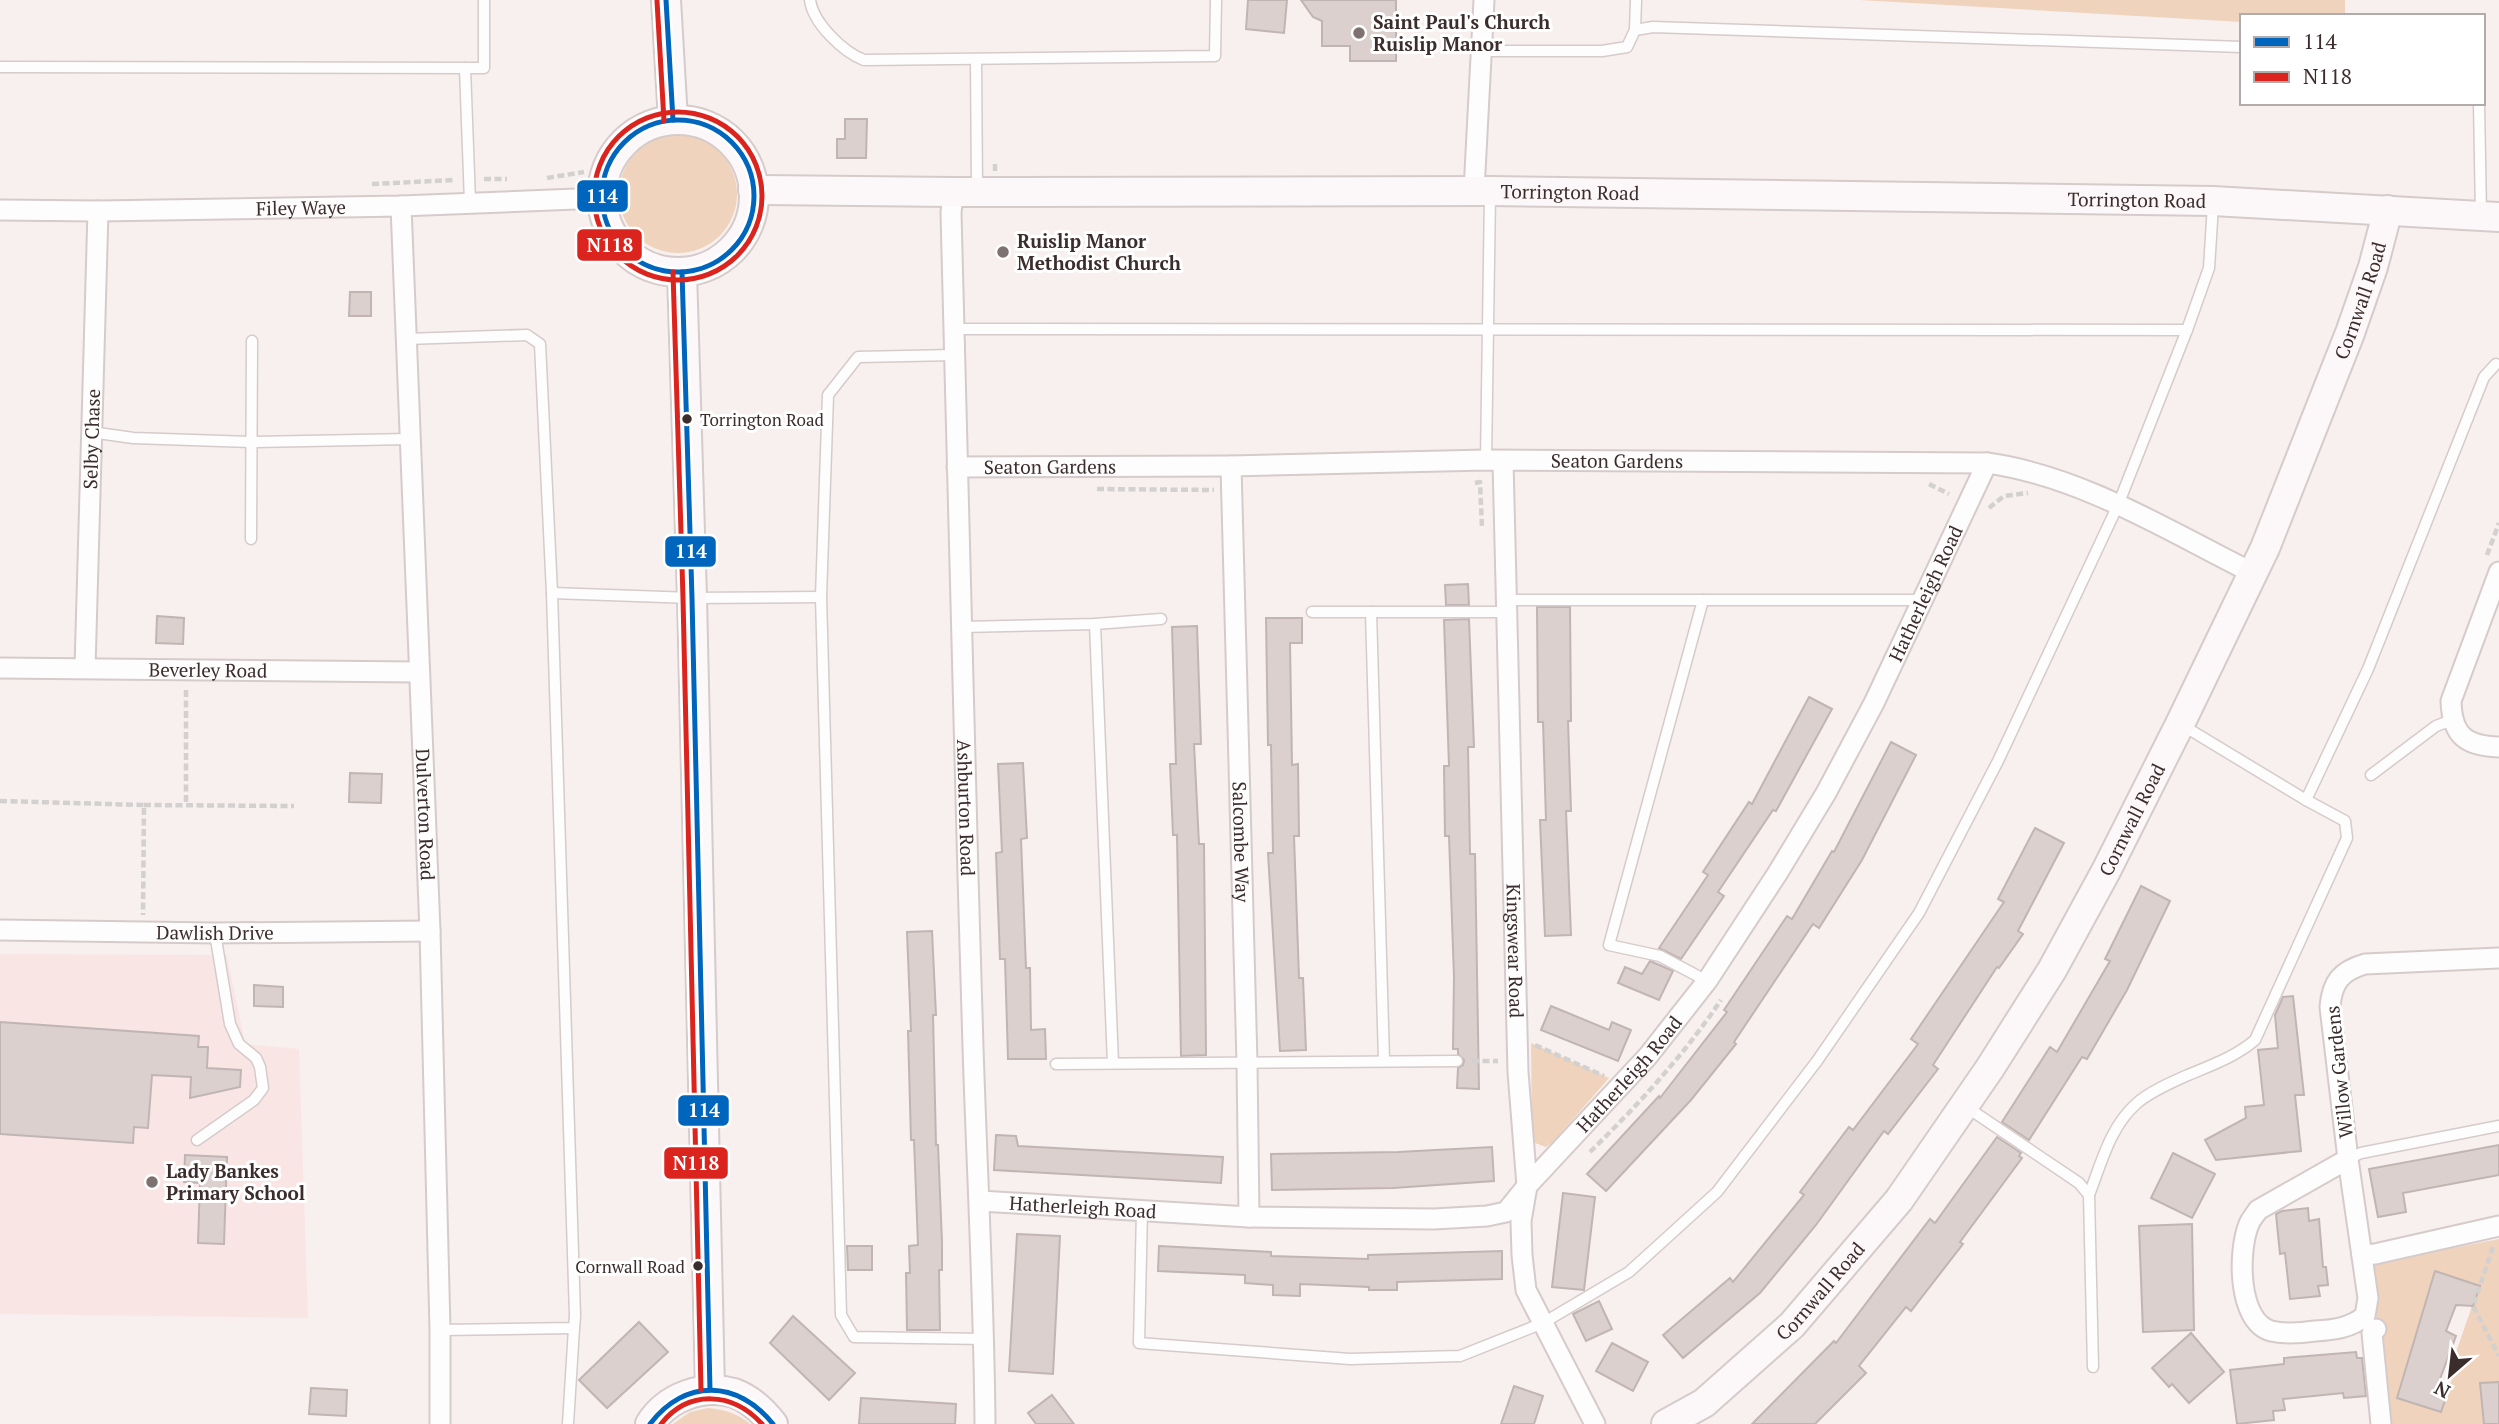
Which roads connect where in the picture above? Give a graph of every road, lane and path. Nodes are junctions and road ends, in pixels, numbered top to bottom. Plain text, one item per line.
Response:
1 (484, 0) edge
2 (666, 0) edge
3 (810, 0) edge
4 (1216, 0) edge
5 (1483, 0) edge
6 (1636, 0) edge
7 (1635, 30) junction
8 (2240, 47) edge
9 (1480, 51) junction
10 (976, 59) junction
11 (0, 67) edge
12 (465, 68) junction
13 (2479, 105) edge
14 (673, 120) junction
15 (584, 172) dead end
16 (468, 179) junction
17 (517, 179) dead end
18 (541, 179) dead end
19 (361, 184) dead end
20 (753, 190) junction
21 (1482, 191) junction
22 (965, 192) junction
23 (601, 198) junction
24 (2213, 201) junction
25 (470, 202) junction
26 (401, 206) junction
27 (0, 209) edge
28 (2388, 210) junction
29 (98, 211) junction
30 (2490, 216) edge
31 (682, 272) junction
32 (953, 329) junction
33 (1488, 330) junction
34 (2187, 330) junction
35 (406, 339) junction
36 (252, 341) dead end
37 (954, 355) junction
38 (2496, 364) dead end
39 (91, 432) junction
40 (410, 439) junction
41 (251, 442) junction
42 (1495, 460) junction
43 (1987, 463) junction
44 (1231, 466) junction
45 (957, 467) junction
46 (1096, 489) dead end
47 (1216, 490) dead end
48 (2037, 492) dead end
49 (1996, 502) junction
50 (1977, 505) junction
51 (2118, 505) junction
52 (1946, 507) dead end
53 (251, 539) dead end
54 (2499, 572) edge
55 (2253, 573) junction
56 (552, 593) junction
57 (821, 597) junction
58 (692, 598) junction
59 (1703, 600) junction
60 (1923, 600) junction
61 (1506, 606) junction
62 (1312, 612) dead end
63 (1371, 612) junction
64 (1161, 619) dead end
65 (1094, 624) junction
66 (962, 627) junction
67 (0, 668) edge
68 (85, 668) junction
69 (418, 672) junction
70 (186, 690) dead end
71 (2452, 720) junction
72 (2180, 724) junction
73 (2499, 747) edge
74 (2371, 775) dead end
75 (2306, 800) junction
76 (0, 802) edge
77 (144, 805) junction
78 (186, 805) junction
79 (294, 806) dead end
80 (143, 916) dead end
81 (0, 930) edge
82 (430, 931) junction
83 (215, 933) junction
84 (2499, 958) edge
85 (1707, 981) junction
86 (1725, 994) dead end
87 (1531, 1043) dead end
88 (1384, 1060) junction
89 (1457, 1061) joint
90 (1504, 1062) dead end
91 (1113, 1063) junction
92 (1247, 1063) junction
93 (1056, 1064) dead end
94 (1600, 1087) dead end
95 (1964, 1105) junction
96 (2499, 1126) edge
97 (197, 1140) dead end
98 (1585, 1157) dead end
99 (2348, 1159) junction
100 (1527, 1186) junction
101 (2089, 1195) junction
102 (980, 1200) junction
103 (1142, 1210) junction
104 (1249, 1217) junction
105 (2497, 1233) edge
106 (2362, 1255) junction
107 (1543, 1323) junction
108 (574, 1328) junction
109 (2376, 1329) dead end
110 (440, 1330) junction
111 (985, 1339) junction
112 (2499, 1356) edge
113 (2093, 1367) dead end
114 (710, 1390) junction
115 (440, 1424) edge
116 (568, 1424) edge
117 (650, 1424) edge
118 (773, 1424) edge
119 (985, 1424) edge
120 (1595, 1424) edge
121 (1665, 1424) edge
122 (2381, 1424) edge

1 - 12 lane
2 - 14 street
3 - 10 lane
4 - 10 lane
5 - 9 street
6 - 7 lane
7 - 8 lane
7 - 9 lane
9 - 21 street
10 - 22 lane
11 - 12 lane
12 - 16 lane
13 - 30 lane
14 - 20 street
14 - 23 street
15 - 18 path
16 - 17 path
16 - 19 path
16 - 25 lane
20 - 22 street, Torrington Road
20 - 31 street
21 - 22 street, Torrington Road
21 - 24 street, Torrington Road
21 - 33 lane
22 - 32 street, Ashburton Road
23 - 25 street, Filey Waye
23 - 31 street
24 - 28 street, Torrington Road
24 - 34 lane
25 - 26 street, Filey Waye
26 - 29 street, Filey Waye
26 - 35 street, Dulverton Road
27 - 29 street, Filey Waye
28 - 30 street
28 - 55 street, Cornwall Road
29 - 39 street, Selby Chase
31 - 58 street
32 - 33 lane
32 - 37 street, Ashburton Road
33 - 34 lane
33 - 42 lane
34 - 51 lane
35 - 40 street, Dulverton Road
35 - 56 lane
36 - 41 lane
37 - 45 street, Ashburton Road
37 - 57 lane
38 - 75 lane
39 - 41 lane
39 - 68 street, Selby Chase
40 - 41 lane
40 - 69 street, Dulverton Road
41 - 53 lane
42 - 43 street, Seaton Gardens
42 - 44 street, Seaton Gardens
42 - 61 street, Kingswear Road
43 - 50 street, Hatherleigh Road
43 - 51 street, Seaton Gardens
44 - 45 street, Seaton Gardens
44 - 92 street, Salcombe Way
45 - 66 street, Ashburton Road
46 - 47 path
48 - 49 path
49 - 50 path
49 - 50 path
50 - 52 path
50 - 60 street, Hatherleigh Road
51 - 55 street, Seaton Gardens
51 - 107 lane
54 - 71 street
55 - 72 street, Cornwall Road
56 - 58 lane
56 - 108 lane
57 - 58 lane
57 - 111 lane
58 - 114 street
59 - 60 lane
59 - 61 lane
59 - 85 lane
60 - 85 street, Hatherleigh Road
61 - 63 lane
61 - 100 street, Kingswear Road
62 - 63 lane
63 - 88 lane
64 - 65 lane
65 - 66 lane
65 - 91 lane
66 - 102 street, Ashburton Road
67 - 68 street, Beverley Road
68 - 69 street, Beverley Road
69 - 82 street, Dulverton Road
70 - 78 path
71 - 73 street
71 - 74 lane
72 - 75 lane
72 - 95 street, Cornwall Road
75 - 101 lane
76 - 77 path
77 - 78 path
77 - 80 path
78 - 79 path
81 - 83 street, Dawlish Drive
82 - 83 street, Dawlish Drive
82 - 110 street, Dulverton Road
83 - 97 lane
84 - 99 street, Willow Gardens
85 - 100 street, Hatherleigh Road
86 - 98 path
87 - 94 path
88 - 89 lane
88 - 92 lane
89 - 90 path
91 - 92 lane
91 - 93 lane
92 - 104 street, Salcombe Way
95 - 101 lane
95 - 121 street, Cornwall Road
96 - 99 lane
99 - 106 street, Willow Gardens
99 - 106 street, Willow Gardens
100 - 104 street, Hatherleigh Road
100 - 107 street, Kingswear Road
101 - 113 lane
102 - 103 street, Hatherleigh Road
102 - 111 street, Ashburton Road
103 - 104 street, Hatherleigh Road
103 - 107 lane
105 - 106 street
105 - 112 path
107 - 120 street, Kingswear Road
108 - 110 lane
108 - 116 lane
109 - 122 street
110 - 115 street, Dulverton Road
111 - 119 street, Ashburton Road
114 - 117 street
114 - 118 street

